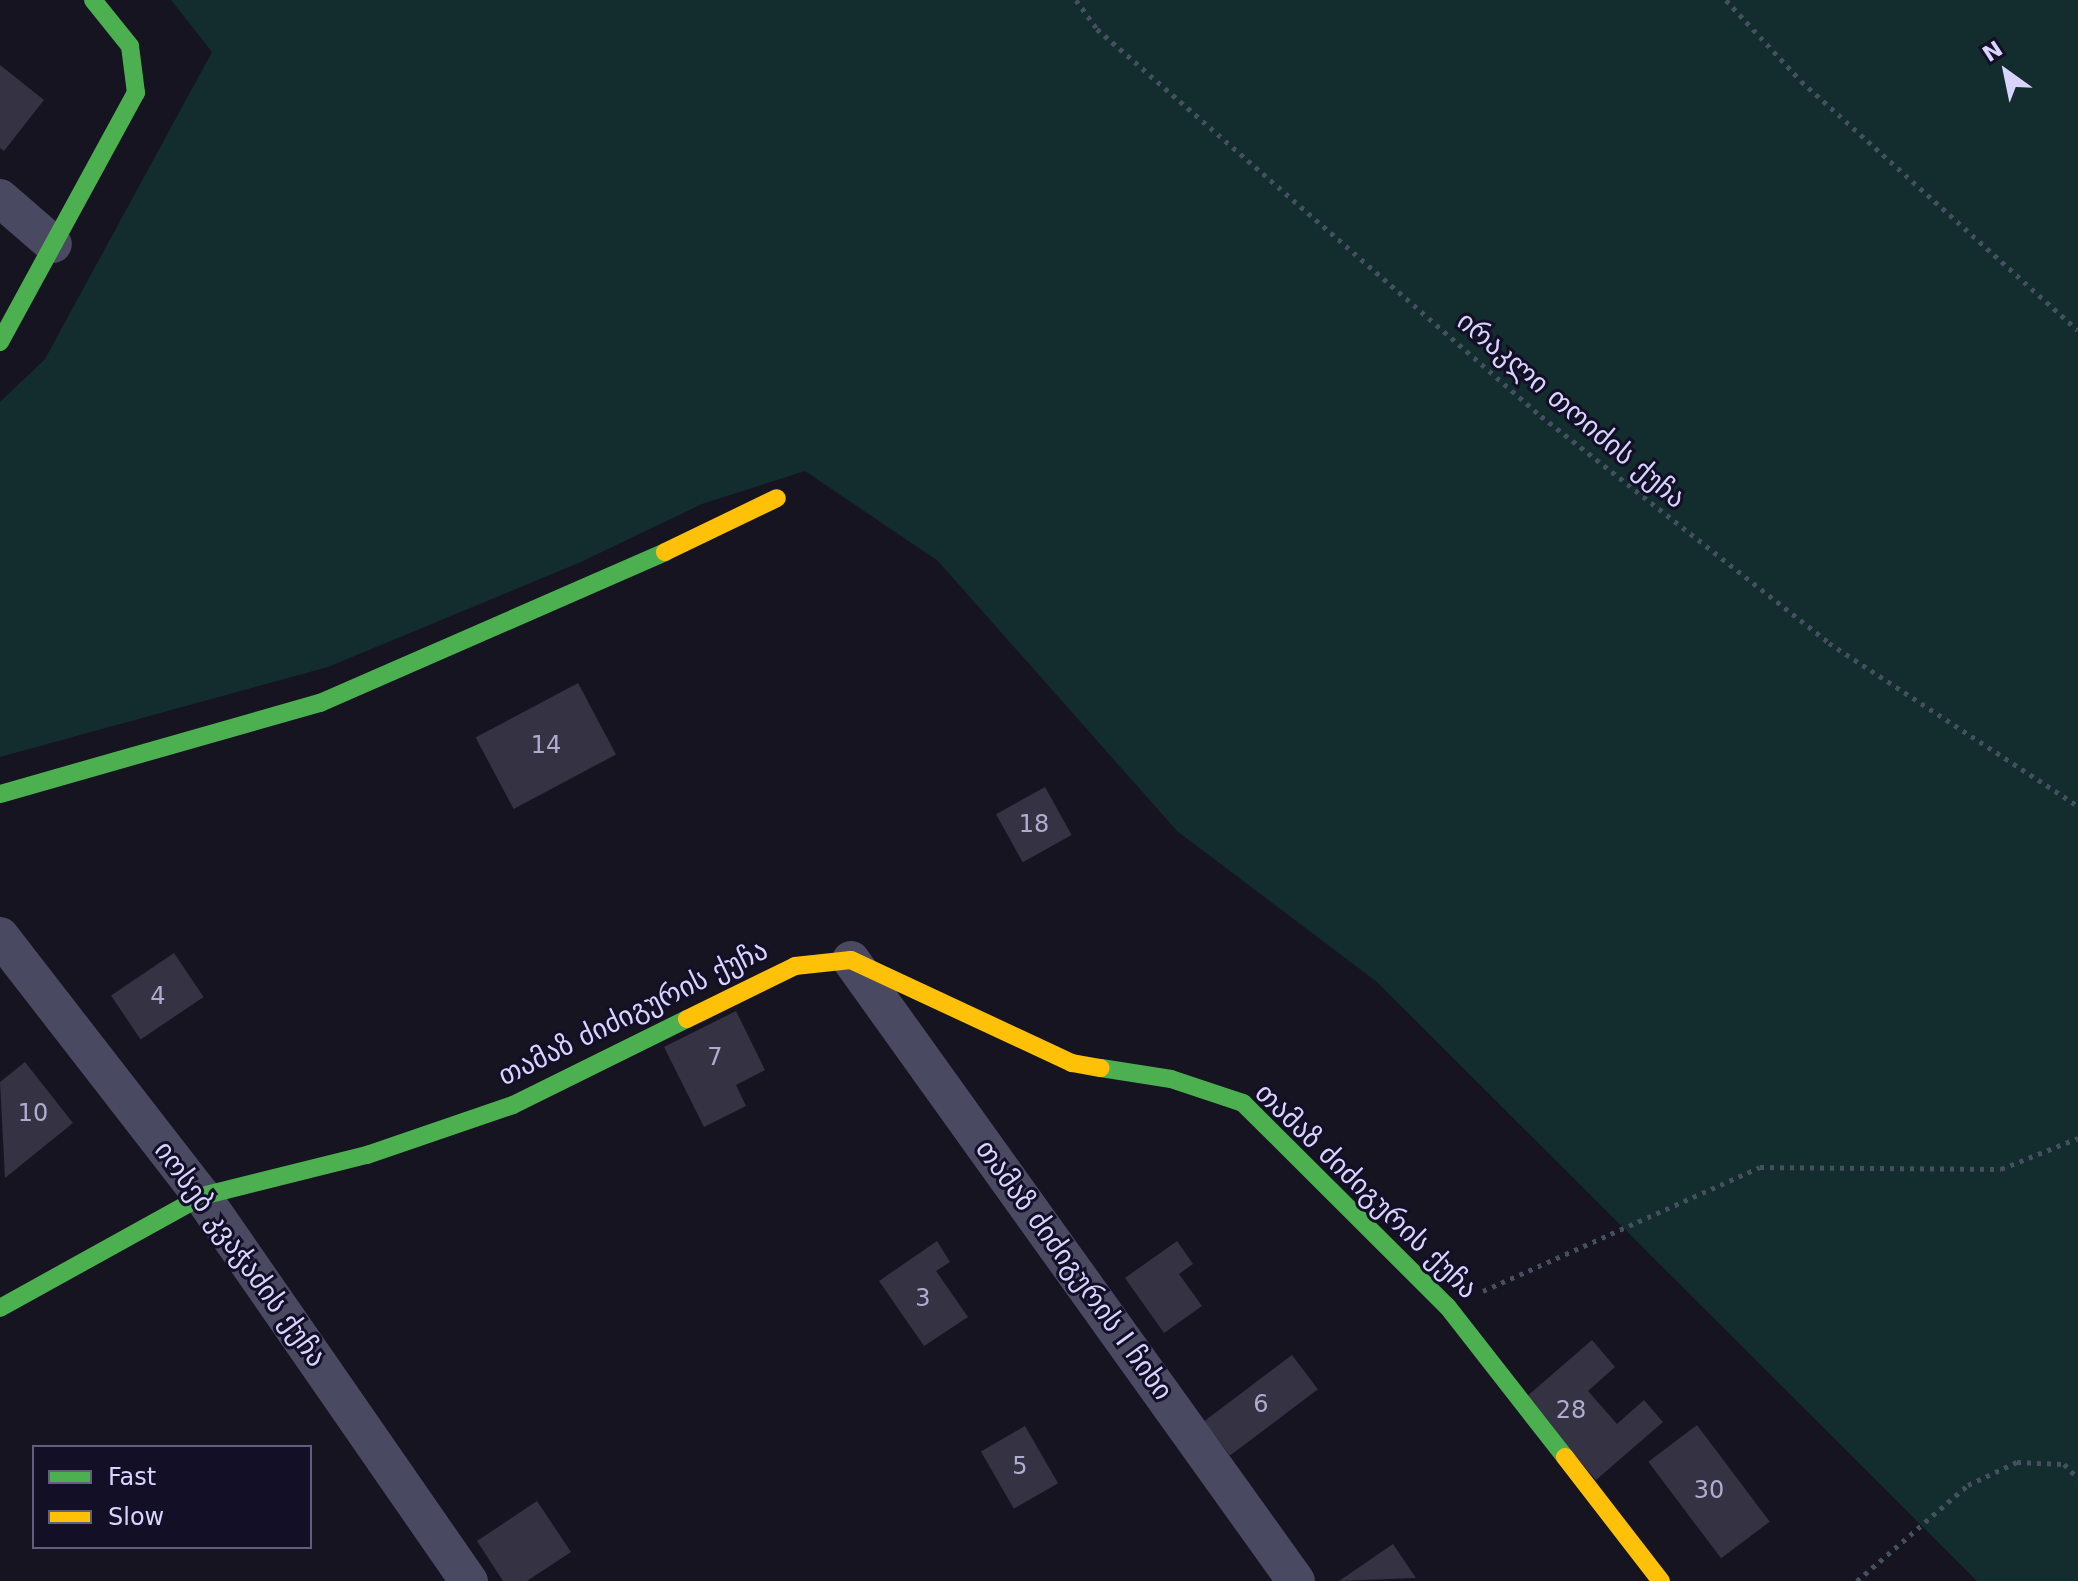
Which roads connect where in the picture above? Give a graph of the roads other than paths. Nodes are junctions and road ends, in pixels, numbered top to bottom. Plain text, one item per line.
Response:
1 (93, 0) edge
2 (0, 198) edge
3 (53, 244) junction
4 (0, 342) edge
5 (777, 498) dead end
6 (0, 794) edge
7 (0, 936) edge
8 (851, 960) junction
9 (202, 1196) junction
10 (0, 1308) edge
11 (469, 1581) edge
12 (1296, 1581) edge
13 (1661, 1581) edge

1 - 3 street
2 - 3 street
3 - 4 street
5 - 6 street
7 - 9 street, იოსებ კვაჭაძის ქუჩა
8 - 9 street, თამაზ ძიძიგურის ქუჩა
8 - 12 street, თამაზ ძიძიგურის I ჩიხი
8 - 13 street, თამაზ ძიძიგურის ქუჩა
9 - 10 street, თამაზ ძიძიგურის ქუჩა
9 - 11 street, იოსებ კვაჭაძის ქუჩა

